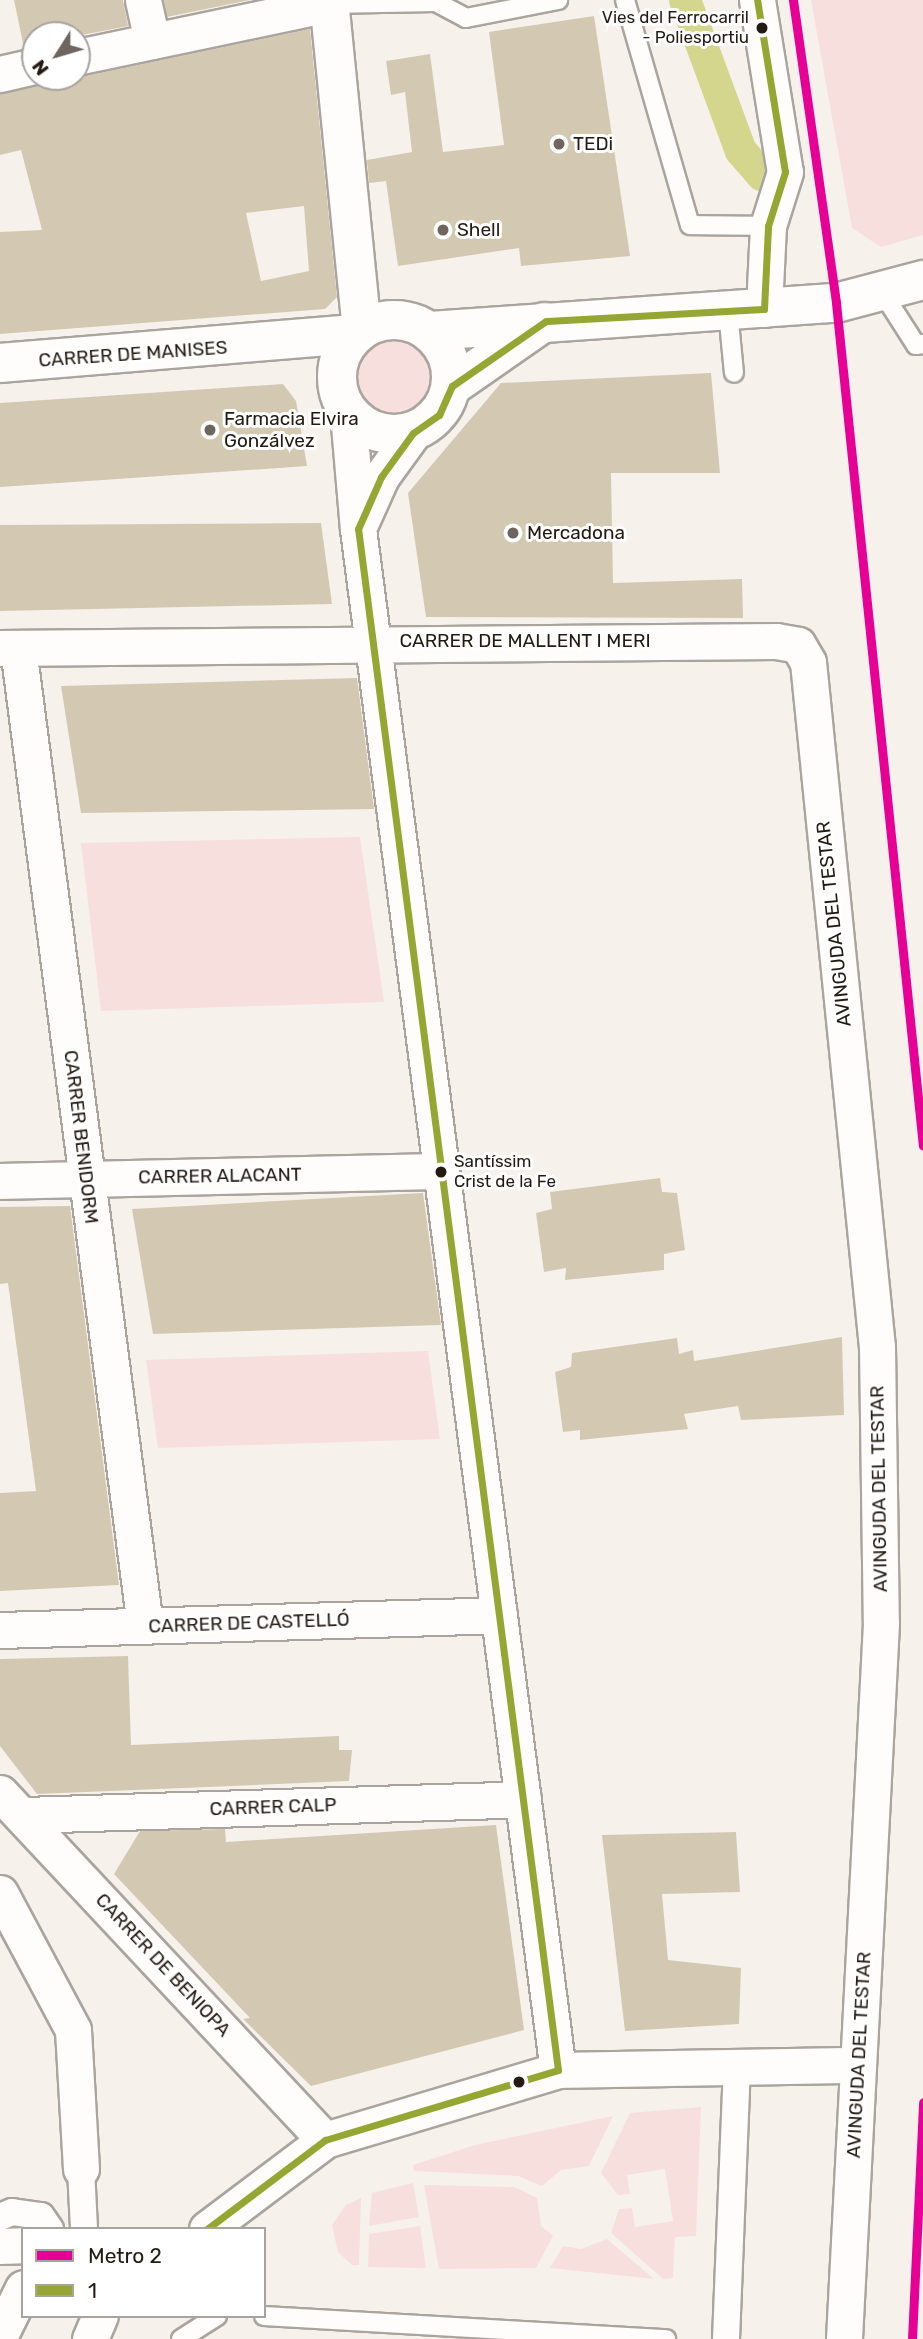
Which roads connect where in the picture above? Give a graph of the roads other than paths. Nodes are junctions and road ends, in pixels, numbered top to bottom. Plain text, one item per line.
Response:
1 (143, 0) edge
2 (558, 0) edge
3 (625, 0) edge
4 (757, 0) edge
5 (329, 2) edge
6 (152, 41) junction
7 (91, 54) edge
8 (21, 69) edge
9 (0, 74) edge
10 (768, 226) junction
11 (923, 280) edge
12 (882, 292) junction
13 (746, 310) junction
14 (546, 321) junction
15 (430, 331) junction
16 (358, 332) junction
17 (265, 344) junction
18 (919, 344) edge
19 (0, 363) edge
20 (734, 373) dead end
21 (452, 386) junction
22 (342, 396) junction
23 (414, 433) junction
24 (358, 529) junction
25 (373, 642) junction
26 (797, 645) joint
27 (9, 648) edge
28 (441, 1171) junction
29 (87, 1179) junction
30 (0, 1181) edge
31 (499, 1615) junction
32 (145, 1626) junction
33 (0, 1630) edge
34 (523, 1798) junction
35 (12, 1804) edge
36 (0, 1893) edge
37 (737, 2064) junction
38 (858, 2065) junction
39 (558, 2070) junction
40 (325, 2140) junction
41 (81, 2169) joint
42 (0, 2217) edge
43 (49, 2227) edge
44 (83, 2227) edge
45 (210, 2227) edge
46 (21, 2245) edge
47 (0, 2246) edge
48 (21, 2292) edge
49 (266, 2316) edge
50 (99, 2318) edge
51 (214, 2318) edge
52 (440, 2332) edge
53 (0, 2335) edge
54 (90, 2339) edge
55 (181, 2339) edge
56 (666, 2339) edge
57 (726, 2339) edge
58 (844, 2339) edge

1 - 6 street
2 - 5 lane
3 - 10 lane
4 - 10 street
5 - 6 street
5 - 16 street
6 - 7 street
8 - 9 street
10 - 13 street
11 - 12 street
12 - 13 street
12 - 18 lane
13 - 14 street
13 - 20 lane
14 - 15 street
14 - 21 street
15 - 16 street
15 - 21 street
16 - 17 street, CARRER DE MANISES
16 - 22 street
17 - 19 street, CARRER DE MANISES
17 - 22 street, CARRER DE MANISES
21 - 23 street
22 - 23 street
22 - 24 street
23 - 24 street
24 - 25 street
25 - 26 street, CARRER DE MALLENT I MERI
25 - 27 street, CARRER DE MALLENT I MERI
25 - 28 street
26 - 38 street, AVINGUDA DEL TESTAR
27 - 29 street, CARRER BENIDORM
28 - 29 street, CARRER ALACANT
28 - 31 street
29 - 30 street, CARRER ALACANT
29 - 32 street, CARRER BENIDORM
31 - 32 street, CARRER DE CASTELLÓ
31 - 34 street
32 - 33 street, CARRER DE CASTELLÓ
34 - 35 street, CARRER CALP
34 - 39 street
35 - 40 street, CARRER DE BENIOPA
36 - 41 street
37 - 38 street
37 - 39 street
37 - 57 street
38 - 58 street, AVINGUDA DEL TESTAR
39 - 40 street
40 - 45 street
41 - 44 street
42 - 43 street
46 - 47 street
48 - 53 street
49 - 52 lane
50 - 54 street
51 - 55 lane
52 - 56 lane

